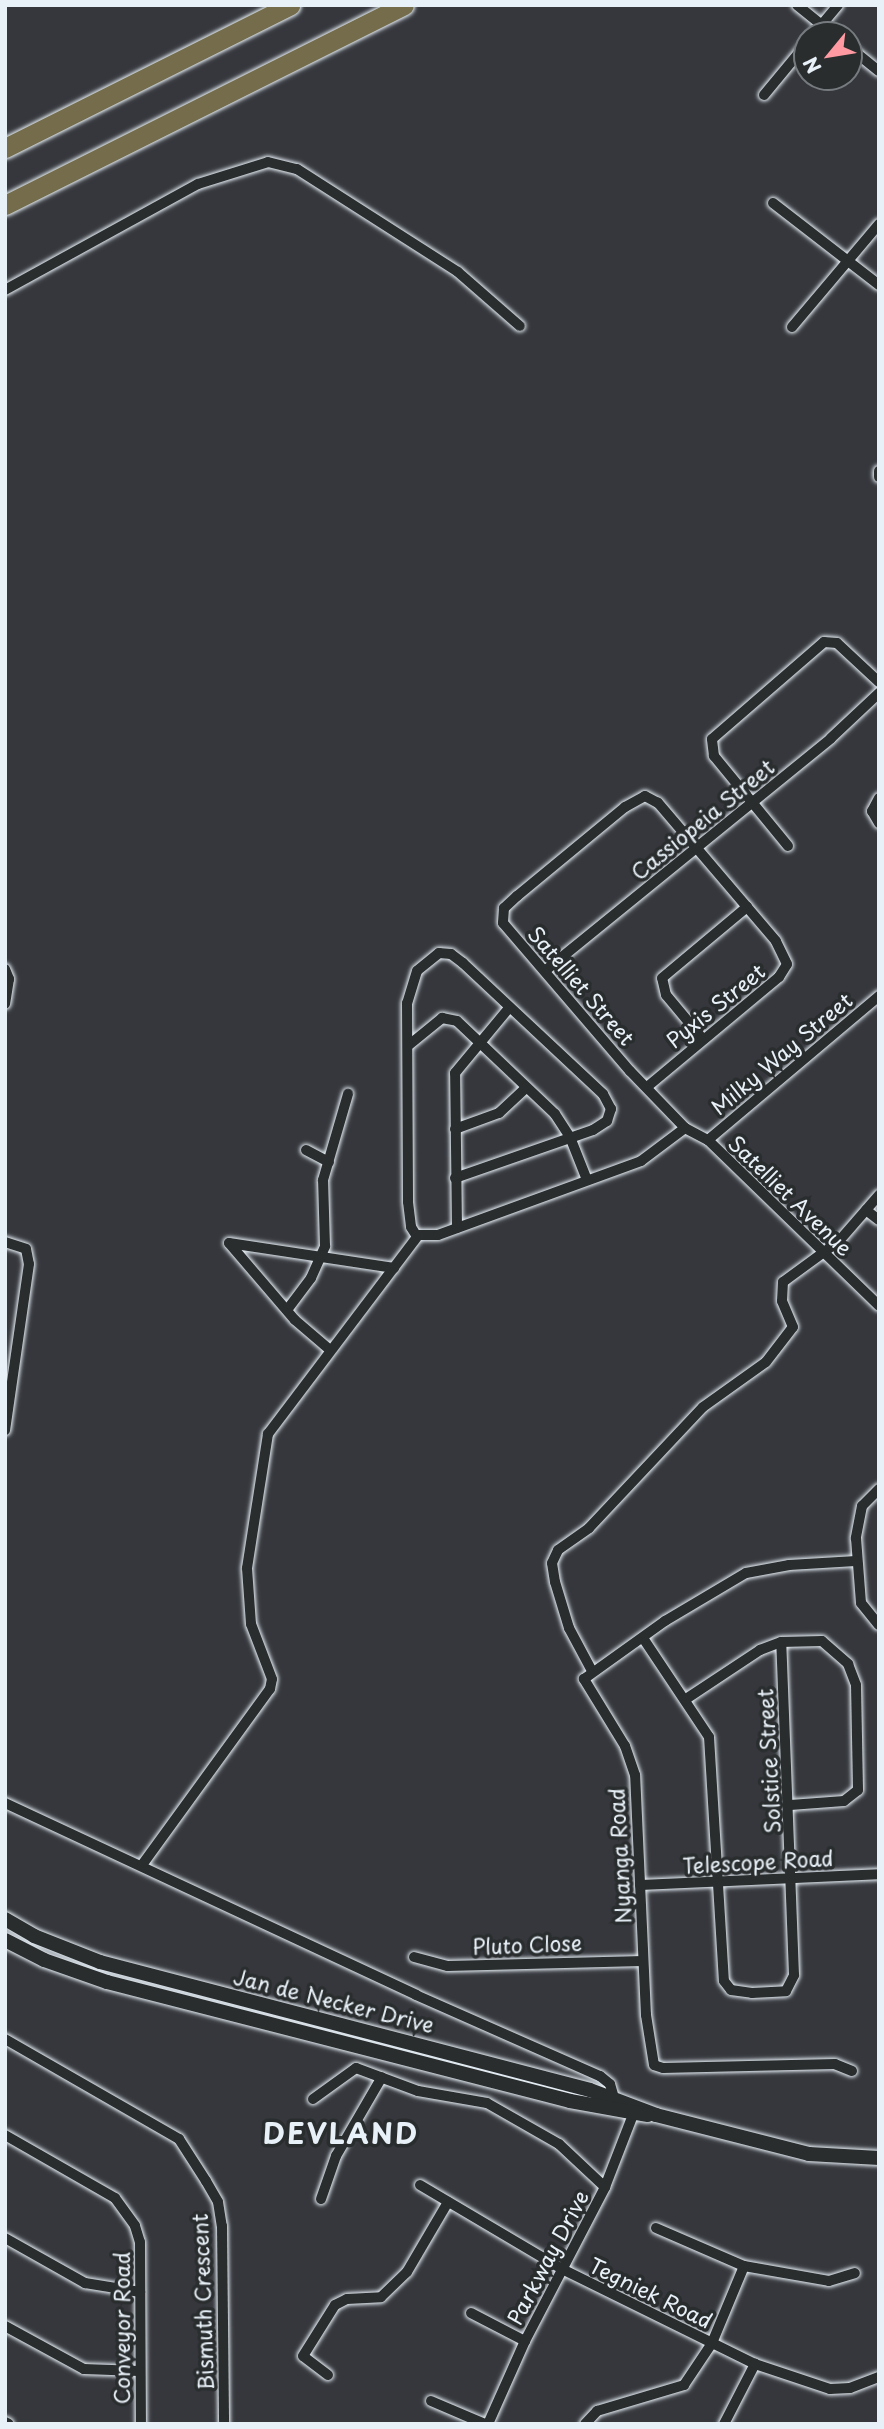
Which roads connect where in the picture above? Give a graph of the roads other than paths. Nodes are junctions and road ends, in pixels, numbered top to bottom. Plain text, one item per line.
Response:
1 (282, 5) edge
2 (290, 5) edge
3 (404, 5) edge
4 (797, 5) edge
5 (838, 5) edge
6 (817, 21) edge
7 (825, 21) edge
8 (251, 24) junction
9 (863, 58) edge
10 (793, 60) edge
11 (879, 71) edge
12 (764, 95) dead end
13 (5, 148) edge
14 (773, 202) dead end
15 (5, 205) edge
16 (879, 224) edge
17 (849, 259) junction
18 (879, 285) edge
19 (5, 290) edge
20 (520, 326) dead end
21 (792, 327) dead end
22 (879, 471) edge
23 (879, 477) edge
24 (879, 682) edge
25 (879, 693) edge
26 (879, 798) edge
27 (752, 802) junction
28 (879, 823) edge
29 (788, 846) dead end
30 (695, 850) junction
31 (747, 907) junction
32 (5, 969) edge
33 (547, 970) junction
34 (878, 998) edge
35 (5, 1004) edge
36 (509, 1008) junction
37 (702, 1038) junction
38 (479, 1041) junction
39 (409, 1045) junction
40 (647, 1087) junction
41 (526, 1088) junction
42 (348, 1094) dead end
43 (685, 1128) junction
44 (455, 1129) junction
45 (570, 1137) junction
46 (708, 1140) junction
47 (306, 1150) dead end
48 (329, 1162) junction
49 (455, 1178) junction
50 (587, 1180) junction
51 (879, 1195) edge
52 (866, 1210) junction
53 (879, 1220) edge
54 (457, 1228) junction
55 (418, 1236) junction
56 (5, 1242) edge
57 (821, 1252) junction
58 (322, 1255) junction
59 (394, 1268) junction
60 (879, 1306) edge
61 (286, 1310) junction
62 (329, 1349) junction
63 (5, 1430) edge
64 (879, 1489) edge
65 (856, 1561) junction
66 (879, 1625) edge
67 (643, 1637) junction
68 (781, 1642) junction
69 (592, 1671) junction
70 (686, 1699) junction
71 (5, 1803) edge
72 (790, 1805) junction
73 (142, 1865) junction
74 (879, 1874) edge
75 (792, 1879) junction
76 (718, 1881) junction
77 (640, 1885) junction
78 (5, 1919) edge
79 (5, 1940) edge
80 (414, 1957) dead end
81 (643, 1961) junction
82 (5, 2039) edge
83 (852, 2071) dead end
84 (382, 2077) junction
85 (614, 2098) junction
86 (313, 2099) dead end
87 (635, 2111) junction
88 (5, 2135) edge
89 (879, 2158) edge
90 (420, 2185) dead end
91 (605, 2187) junction
92 (321, 2199) dead end
93 (448, 2202) junction
94 (656, 2228) dead end
95 (5, 2238) edge
96 (744, 2266) junction
97 (562, 2269) junction
98 (855, 2273) dead end
99 (140, 2292) junction
100 (471, 2313) dead end
101 (5, 2326) edge
102 (525, 2341) junction
103 (712, 2343) junction
104 (755, 2364) junction
105 (139, 2371) junction
106 (328, 2375) dead end
107 (879, 2377) edge
108 (431, 2401) dead end
109 (141, 2424) edge
110 (224, 2424) edge
111 (487, 2424) edge
112 (585, 2424) edge
113 (724, 2424) edge

1 - 8 highway
2 - 8 highway
3 - 15 highway
4 - 6 street
5 - 7 street
8 - 13 highway
9 - 11 street
10 - 12 street
14 - 17 street
16 - 17 street
17 - 18 street
17 - 21 street
19 - 20 street
22 - 23 street
24 - 27 street
25 - 27 street, Cassiopeia Street
26 - 28 street
27 - 29 street
27 - 30 street, Cassiopeia Street
30 - 31 street, Pyxis Street
30 - 33 street, Cassiopeia Street
30 - 33 street, Satelliet Street
31 - 37 street, Pyxis Street
31 - 37 street
32 - 35 street
33 - 40 street, Satelliet Street
34 - 46 street, Milky Way Street
36 - 38 street
36 - 39 street
36 - 45 street
37 - 40 street, Pyxis Street
38 - 39 street
38 - 41 street
38 - 44 street
39 - 55 street
40 - 43 street, Satelliet Street
41 - 44 street
41 - 45 street
42 - 48 street
43 - 46 street, Satelliet Street
43 - 50 street
44 - 49 street
45 - 49 street
45 - 50 street
46 - 57 street, Satelliet Avenue
47 - 48 street
48 - 58 street
49 - 54 street
50 - 54 street
51 - 52 street
52 - 53 street
52 - 57 street
54 - 55 street
55 - 59 street
56 - 63 street
57 - 60 street, Satelliet Avenue
57 - 69 street
58 - 59 street
58 - 61 street
58 - 61 street
59 - 62 street
61 - 62 street
62 - 73 street
64 - 65 street
65 - 66 street
65 - 67 street
67 - 69 street
67 - 70 street
68 - 70 street
68 - 72 street, Solstice Street
68 - 72 street
69 - 77 street, Nyanga Road
70 - 76 street
71 - 73 street
72 - 75 street, Solstice Street
73 - 85 street
74 - 75 street, Telescope Road
75 - 76 street, Telescope Road
75 - 76 street, Solstice Street
76 - 77 street, Telescope Road
77 - 81 street, Nyanga Road
78 - 85 main road, Jan de Necker Drive
79 - 87 main road, Jan de Necker Drive
80 - 81 street, Pluto Close
81 - 83 street, Nyanga Road
82 - 110 street, Bismuth Crescent
84 - 86 street
84 - 91 street
84 - 92 street
85 - 87 main road, Jan de Necker Drive
87 - 89 main road, Jan de Necker Drive
87 - 91 street, Parkway Drive
88 - 99 street, Conveyor Road
90 - 93 street, Tegniek Road
91 - 97 street, Parkway Drive
93 - 97 street, Tegniek Road
93 - 106 street
94 - 96 street
95 - 99 street
96 - 98 street
96 - 103 street
97 - 102 street, Parkway Drive
97 - 103 street, Tegniek Road
99 - 105 street, Conveyor Road
100 - 102 street
101 - 105 street
102 - 111 street, Parkway Drive
103 - 104 street, Tegniek Road
103 - 112 street
104 - 107 street, Tegniek Road
104 - 113 street
105 - 109 street, Conveyor Road
108 - 111 street

